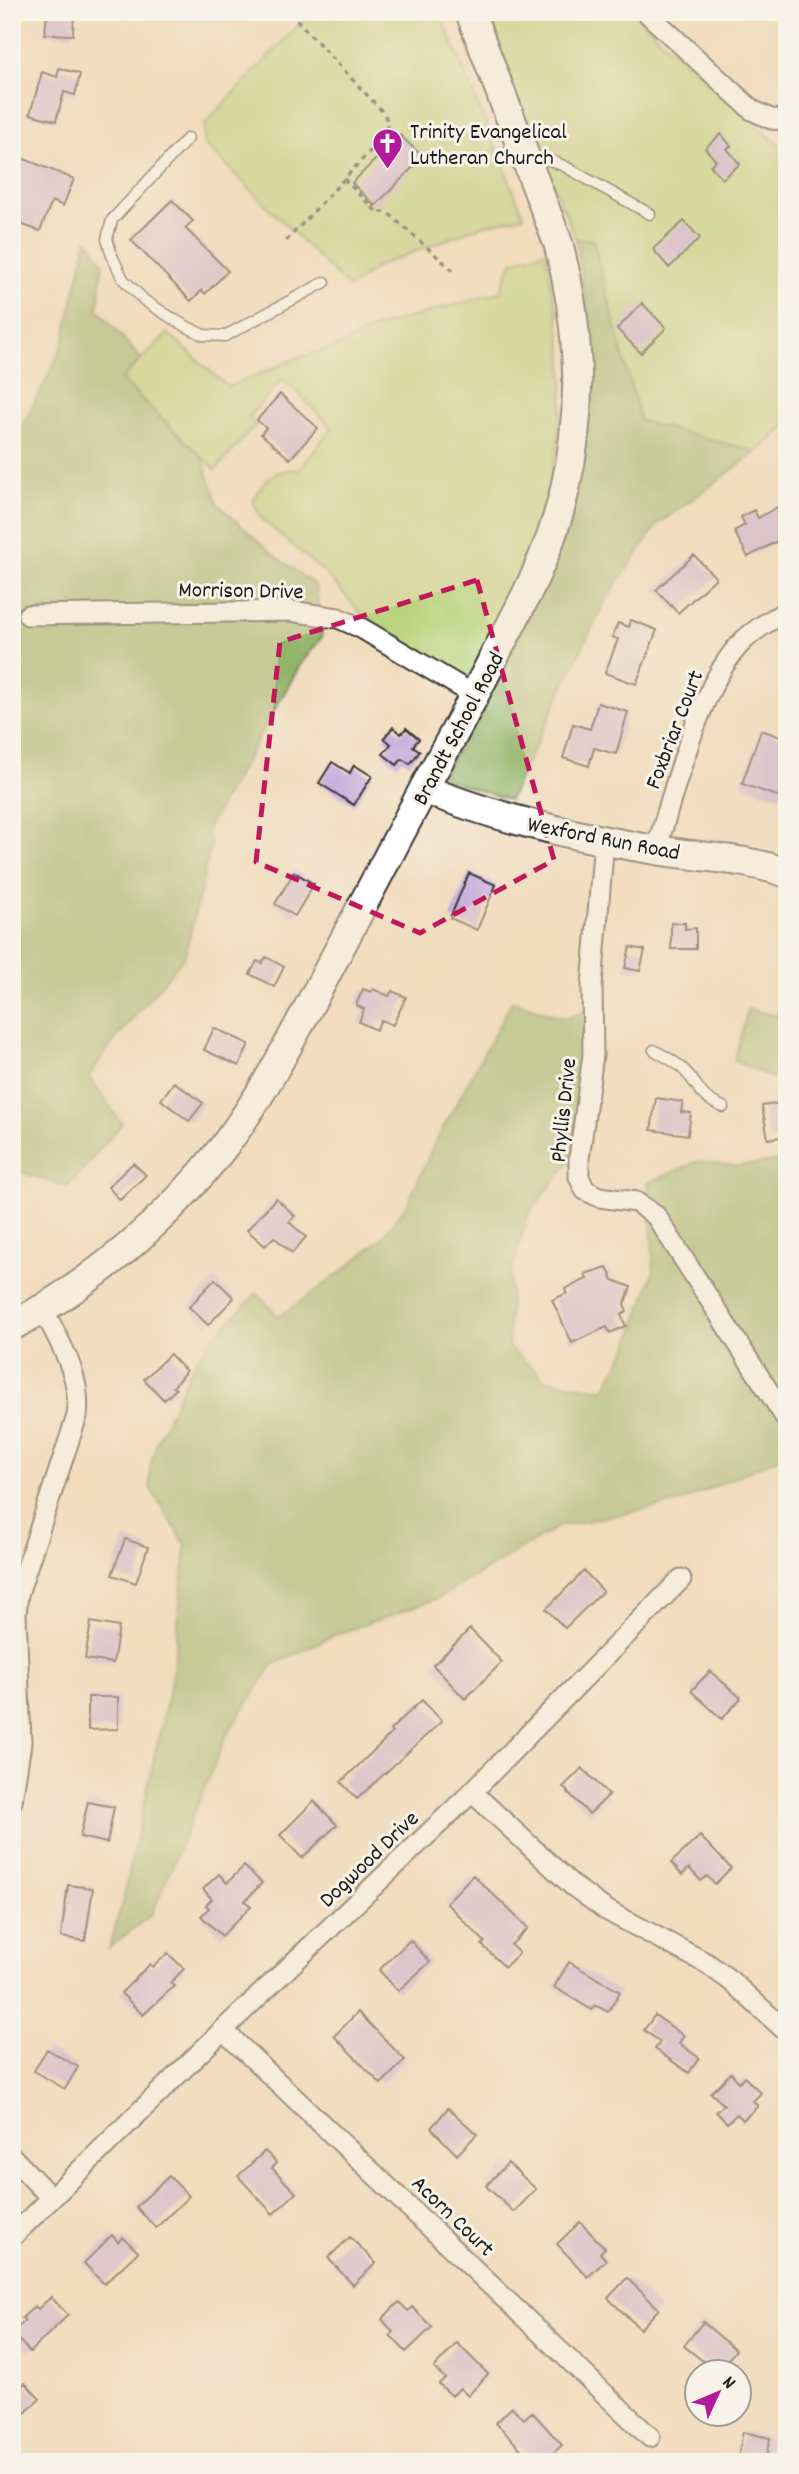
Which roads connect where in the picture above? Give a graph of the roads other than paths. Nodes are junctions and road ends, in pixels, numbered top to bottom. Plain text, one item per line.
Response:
1 (470, 12) edge
2 (646, 12) edge
3 (787, 120) edge
4 (188, 138) dead end
5 (527, 160) junction
6 (650, 214) dead end
7 (325, 282) dead end
8 (787, 611) edge
9 (28, 615) dead end
10 (474, 695) junction
11 (424, 789) junction
12 (604, 840) junction
13 (656, 850) junction
14 (787, 873) edge
15 (654, 1050) dead end
16 (723, 1107) dead end
17 (43, 1309) junction
18 (12, 1325) edge
19 (787, 1420) edge
20 (681, 1579) dead end
21 (472, 1792) junction
22 (12, 1801) edge
23 (785, 2027) edge
24 (223, 2030) junction
25 (12, 2157) edge
26 (51, 2198) junction
27 (12, 2237) edge
28 (650, 2437) dead end

1 - 5 street, Brandt School Road
2 - 3 street
4 - 7 lane
5 - 6 lane
5 - 10 street, Brandt School Road
8 - 13 street, Foxbriar Court
9 - 10 street, Morrison Drive
10 - 11 street, Brandt School Road
11 - 12 street, Wexford Run Road
11 - 17 street, Brandt School Road
12 - 13 street, Wexford Run Road
12 - 19 street, Phyllis Drive
13 - 14 street, Wexford Run Road
15 - 16 lane
17 - 18 street, Brandt School Road
17 - 22 street
20 - 21 street, Dogwood Drive
21 - 23 street
21 - 24 street, Dogwood Drive
24 - 26 street, Dogwood Drive
24 - 28 street, Acorn Court
25 - 26 street
26 - 27 street, Dogwood Drive

